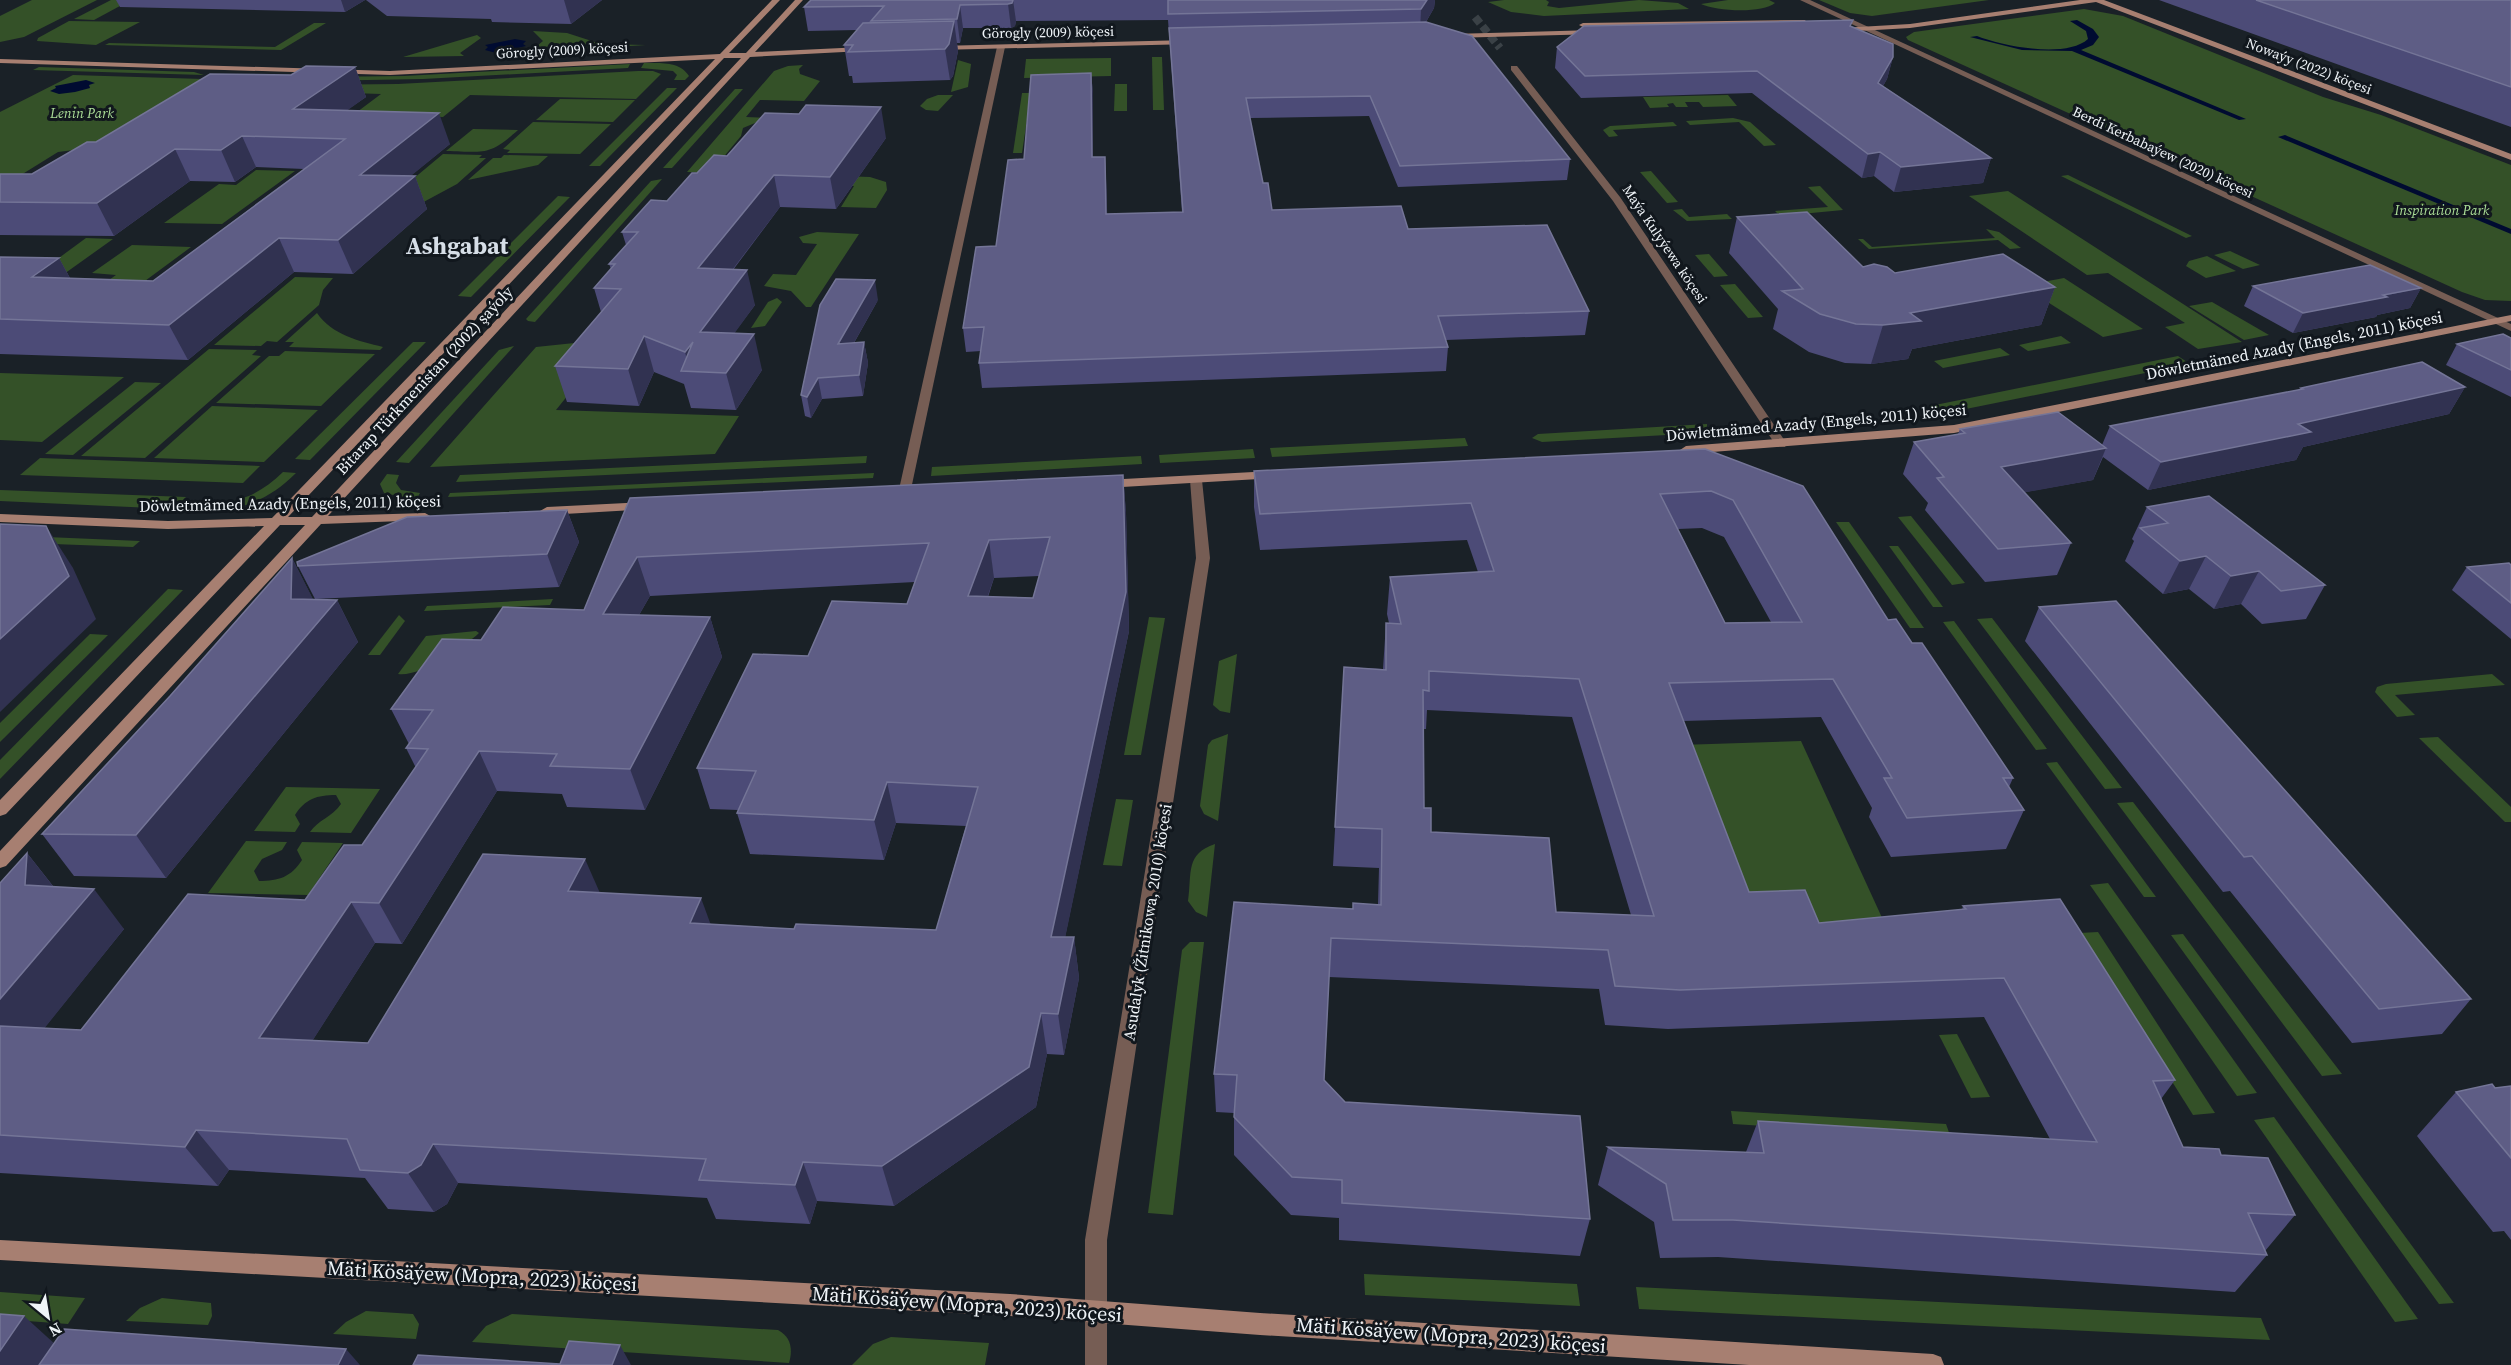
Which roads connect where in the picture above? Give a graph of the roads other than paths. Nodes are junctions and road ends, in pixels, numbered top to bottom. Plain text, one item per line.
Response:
1 (776, 0) edge
2 (799, 0) edge
3 (1804, 0) edge
4 (2042, 0) edge
5 (2096, 0) edge
6 (2121, 0) edge
7 (1855, 24) junction
8 (1445, 28) edge
9 (1868, 30) junction
10 (1196, 34) edge
11 (1438, 36) edge
12 (864, 42) edge
13 (1202, 42) edge
14 (1001, 47) junction
15 (872, 49) edge
16 (752, 51) junction
17 (727, 52) junction
18 (0, 53) edge
19 (0, 61) edge
20 (1510, 63) tunnel mouth
21 (2477, 134) dead end
22 (2511, 157) edge
23 (2511, 318) edge
24 (2495, 321) junction
25 (2511, 328) edge
26 (1781, 444) junction
27 (1674, 451) edge
28 (1290, 474) edge
29 (1196, 480) junction
30 (1093, 485) edge
31 (904, 494) edge
32 (662, 505) edge
33 (534, 512) edge
34 (441, 516) edge
35 (0, 518) edge
36 (316, 520) junction
37 (276, 522) junction
38 (0, 810) edge
39 (0, 862) edge
40 (0, 1250) edge
41 (1096, 1311) junction
42 (1096, 1365) edge
43 (1933, 1365) edge

1 - 17 street, Bitarap Türkmenistan (2002) şaýoly
2 - 16 street, Bitarap Türkmenistan (2002) şaýoly
3 - 7 street, Berdi Kerbabaýew (2020) köçesi
4 - 7 street
5 - 9 street
5 - 22 street, Nowaýy (2022) köçesi
6 - 21 street, Nowaýy (2022) köçesi
7 - 9 street, Berdi Kerbabaýew (2020) köçesi
7 - 9 street
8 - 11 street
9 - 24 street, Berdi Kerbabaýew (2020) köçesi
10 - 14 street, Görogly (2009) köçesi
12 - 16 street, Görogly (2009) köçesi
13 - 14 street, Görogly (2009) köçesi
14 - 31 street
15 - 16 street, Görogly (2009) köçesi
16 - 17 street, Görogly (2009) köçesi
16 - 36 street, Bitarap Türkmenistan (2002) şaýoly
17 - 18 street, Görogly (2009) köçesi
17 - 19 street, Görogly (2009) köçesi
17 - 37 street, Bitarap Türkmenistan (2002) şaýoly
20 - 26 street, Maýa Kulyýewa köçesi
23 - 24 street, Döwletmämed Azady (Engels, 2011) köçesi
24 - 25 street, Berdi Kerbabaýew (2020) köçesi
24 - 26 street, Döwletmämed Azady (Engels, 2011) köçesi
26 - 27 street, Döwletmämed Azady (Engels, 2011) köçesi
28 - 29 street
29 - 30 street
29 - 41 street, Asudalyk (Žitnikowa, 2010) köçesi
32 - 33 street
34 - 36 street, Döwletmämed Azady (Engels, 2011) köçesi
35 - 37 street, Döwletmämed Azady (Engels, 2011) köçesi
36 - 37 street, Döwletmämed Azady (Engels, 2011) köçesi
36 - 39 street, Bitarap Türkmenistan (2002) şaýoly
37 - 38 street, Bitarap Türkmenistan (2002) şaýoly
40 - 41 street, Mäti Kösäýew (Mopra, 2023) köçesi
41 - 42 street, Asudalyk (Žitnikowa, 2010) köçesi
41 - 43 street, Mäti Kösäýew (Mopra, 2023) köçesi

